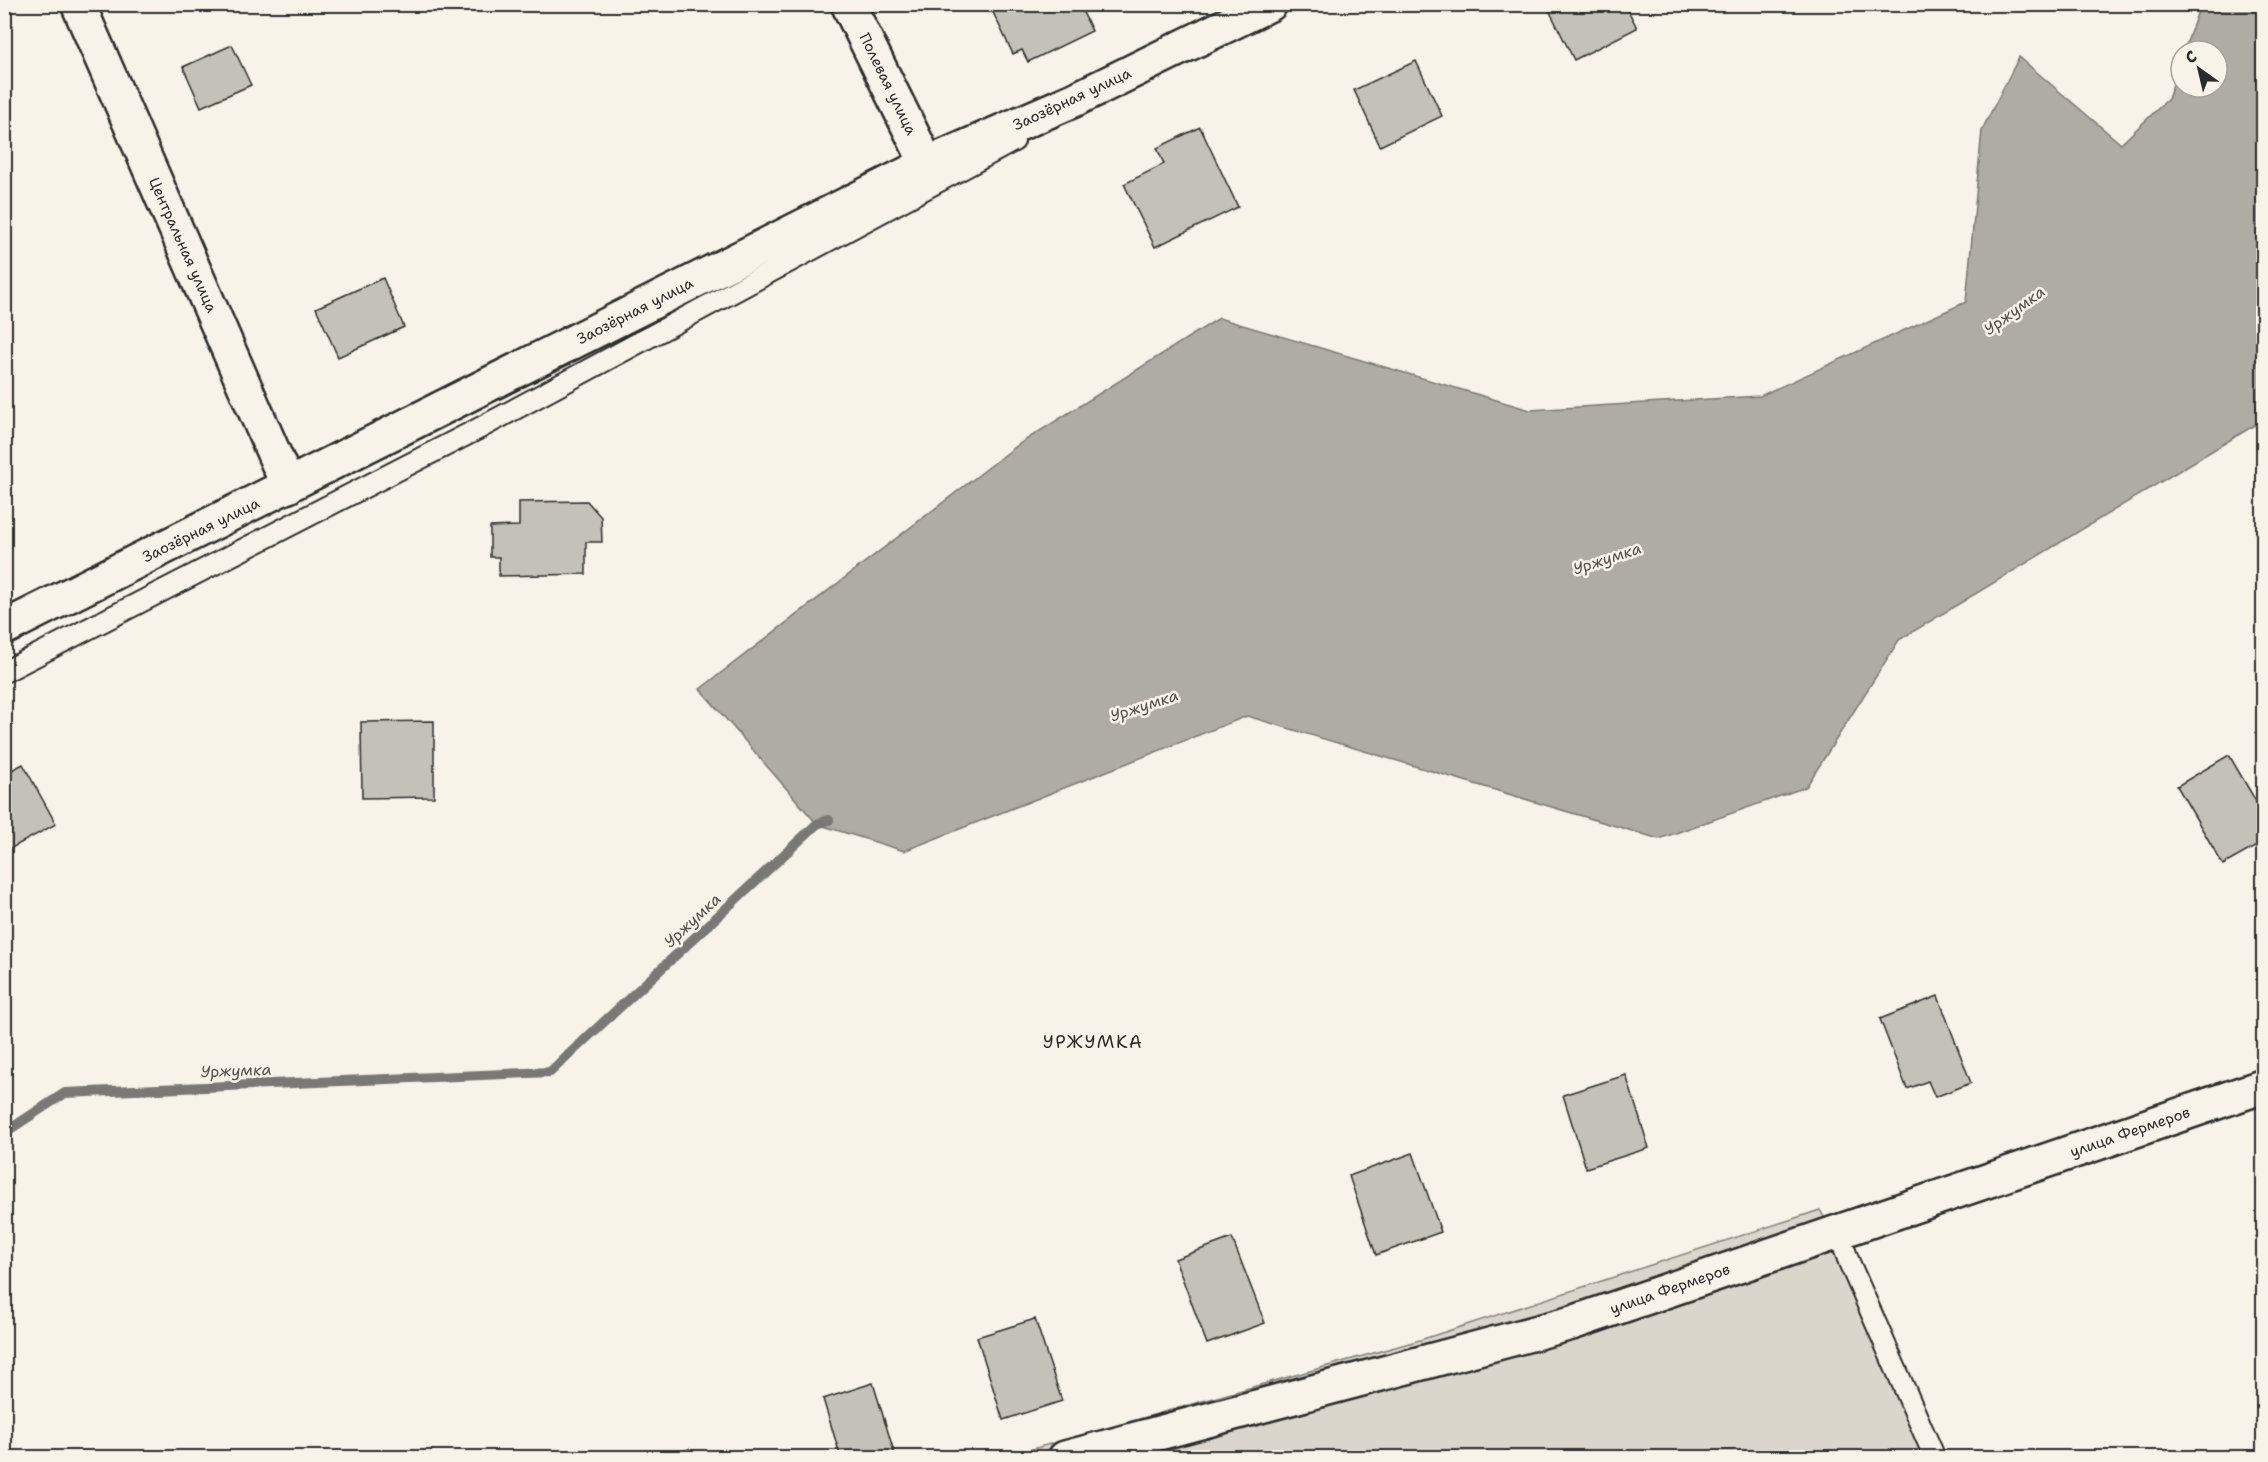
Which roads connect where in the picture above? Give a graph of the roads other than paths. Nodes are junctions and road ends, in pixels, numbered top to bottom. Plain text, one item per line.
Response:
1 (78, 4) edge
2 (848, 4) edge
3 (1270, 4) edge
4 (1076, 99) junction
5 (927, 164) junction
6 (288, 486) junction
7 (4, 628) edge
8 (4, 672) edge
9 (2264, 1086) edge
10 (1838, 1231) junction
11 (1065, 1458) edge
12 (1935, 1458) edge

1 - 6 street, Центральная улица
2 - 5 street, Полевая улица
3 - 4 street, Заозёрная улица
4 - 5 street, Заозёрная улица
4 - 8 lane
5 - 6 street, Заозёрная улица
6 - 7 street, Заозёрная улица
9 - 10 street, улица Фермеров
10 - 11 street, улица Фермеров
10 - 12 lane

